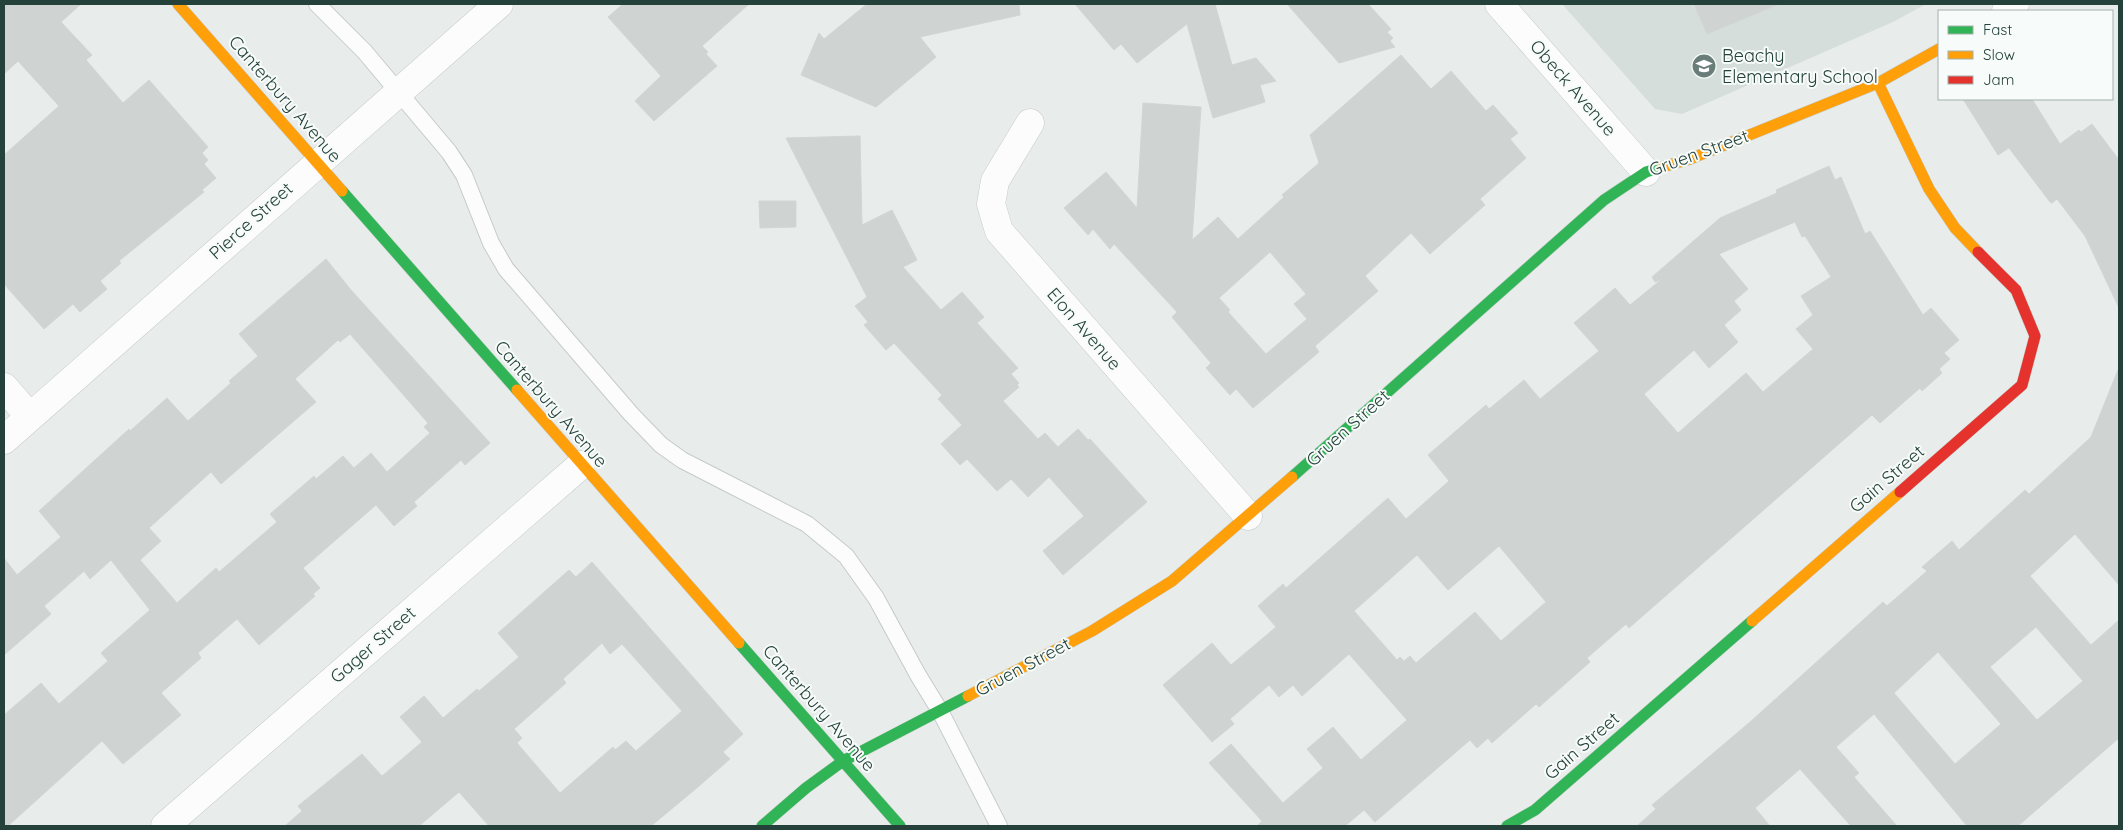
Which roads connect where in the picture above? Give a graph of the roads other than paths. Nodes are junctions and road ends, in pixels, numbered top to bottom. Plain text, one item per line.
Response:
1 (178, 4) edge
2 (317, 4) edge
3 (500, 4) edge
4 (1499, 4) edge
5 (1938, 51) edge
6 (1878, 83) junction
7 (397, 93) junction
8 (1030, 122) dead end
9 (317, 162) junction
10 (1646, 172) junction
11 (4, 387) edge
12 (30, 417) junction
13 (4, 440) edge
14 (581, 465) junction
15 (1248, 516) junction
16 (940, 711) junction
17 (843, 762) junction
18 (165, 826) edge
19 (762, 826) edge
20 (900, 826) edge
21 (999, 826) edge
22 (1507, 826) edge

1 - 9 street, Canterbury Avenue
2 - 7 lane
3 - 7 street, Pierce Street
4 - 10 street, Obeck Avenue
5 - 6 street, Gruen Street
6 - 10 street, Gruen Street
6 - 22 street, Gain Street
7 - 9 street, Pierce Street
7 - 16 lane
8 - 15 street, Elon Avenue
9 - 12 street, Pierce Street
9 - 14 street, Canterbury Avenue
10 - 15 street, Gruen Street
11 - 12 street
12 - 13 street, Pierce Street
14 - 17 street, Canterbury Avenue
14 - 18 street, Gager Street
15 - 16 street, Gruen Street
16 - 17 street, Gruen Street
16 - 21 lane
17 - 19 street, Gruen Street
17 - 20 street, Canterbury Avenue

